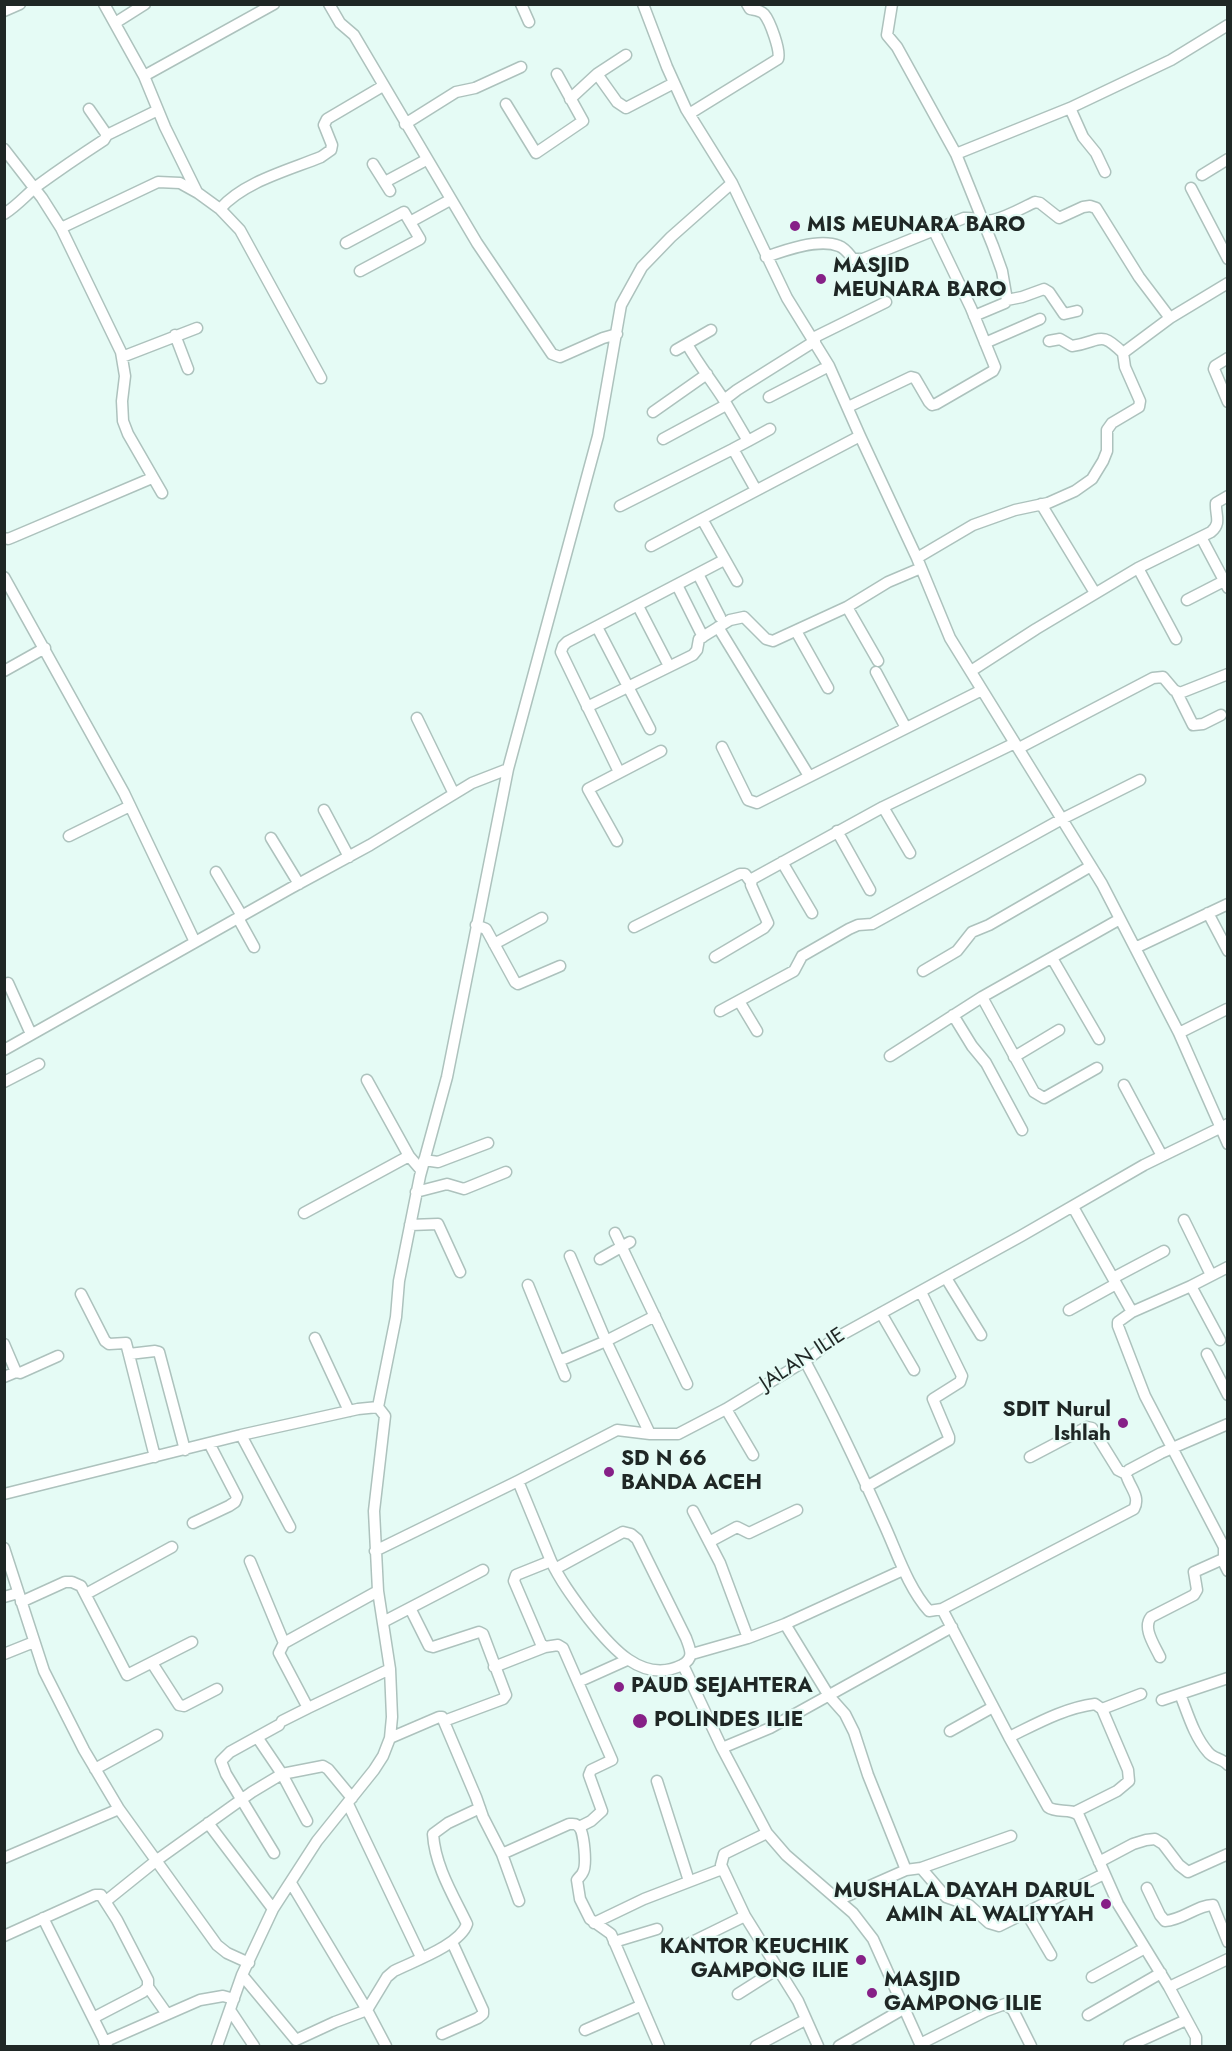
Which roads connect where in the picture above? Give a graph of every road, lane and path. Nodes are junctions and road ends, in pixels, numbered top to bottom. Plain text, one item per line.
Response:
1 (20, 4) edge
2 (104, 4) edge
3 (145, 4) edge
4 (274, 4) edge
5 (329, 4) edge
6 (521, 4) edge
7 (643, 4) edge
8 (747, 4) edge
9 (892, 4) edge
10 (4, 11) edge
11 (529, 21) dead end
12 (115, 22) junction
13 (1227, 25) edge
14 (626, 56) dead end
15 (521, 67) dead end
16 (557, 74) dead end
17 (597, 74) junction
18 (144, 76) junction
19 (674, 83) junction
20 (383, 86) junction
21 (570, 99) junction
22 (506, 104) dead end
23 (1070, 108) junction
24 (89, 109) dead end
25 (158, 110) junction
26 (689, 114) junction
27 (405, 124) junction
28 (107, 135) junction
29 (6, 152) edge
30 (956, 154) junction
31 (1227, 159) edge
32 (426, 160) junction
33 (373, 164) dead end
34 (1105, 172) dead end
35 (1202, 175) dead end
36 (34, 188) junction
37 (735, 188) junction
38 (1191, 188) dead end
39 (198, 193) junction
40 (450, 200) junction
41 (220, 209) junction
42 (4, 214) edge
43 (982, 220) junction
44 (410, 222) junction
45 (61, 228) junction
46 (934, 231) junction
47 (346, 243) dead end
48 (766, 257) junction
49 (1227, 259) edge
50 (360, 271) dead end
51 (1227, 283) edge
52 (1007, 300) junction
53 (886, 302) dead end
54 (1077, 311) dead end
55 (974, 316) junction
56 (1170, 318) junction
57 (1040, 319) dead end
58 (197, 328) dead end
59 (711, 330) dead end
60 (617, 334) junction
61 (175, 335) junction
62 (814, 340) junction
63 (1049, 341) dead end
64 (985, 343) junction
65 (687, 344) junction
66 (676, 350) dead end
67 (120, 352) junction
68 (1123, 353) junction
69 (1227, 358) edge
70 (829, 366) junction
71 (188, 369) dead end
72 (707, 374) junction
73 (321, 378) dead end
74 (769, 397) dead end
75 (1227, 402) edge
76 (725, 403) junction
77 (848, 407) junction
78 (653, 412) dead end
79 (770, 429) dead end
80 (860, 436) junction
81 (663, 440) dead end
82 (748, 441) junction
83 (733, 449) junction
84 (152, 477) junction
85 (756, 490) junction
86 (162, 493) dead end
87 (1227, 496) edge
88 (1041, 504) junction
89 (620, 506) dead end
90 (702, 519) junction
91 (1201, 537) junction
92 (5, 538) edge
93 (651, 546) dead end
94 (724, 560) junction
95 (919, 563) junction
96 (1138, 567) junction
97 (698, 574) junction
98 (4, 577) edge
99 (737, 581) dead end
100 (677, 585) junction
101 (1226, 585) edge
102 (1095, 593) junction
103 (1187, 600) dead end
104 (638, 606) junction
105 (847, 607) junction
106 (719, 622) junction
107 (597, 627) junction
108 (796, 631) junction
109 (703, 637) junction
110 (1176, 639) dead end
111 (45, 648) junction
112 (669, 666) junction
113 (4, 671) edge
114 (971, 671) junction
115 (1227, 674) edge
116 (627, 687) junction
117 (828, 688) dead end
118 (982, 690) junction
119 (1177, 693) junction
120 (587, 707) junction
121 (1221, 715) dead end
122 (417, 718) dead end
123 (906, 728) junction
124 (650, 729) dead end
125 (1017, 745) junction
126 (722, 747) dead end
127 (661, 751) dead end
128 (508, 769) junction
129 (619, 772) junction
130 (808, 776) junction
131 (1140, 780) dead end
132 (454, 794) junction
133 (130, 806) junction
134 (884, 807) junction
135 (324, 810) dead end
136 (1062, 819) junction
137 (837, 831) junction
138 (69, 836) dead end
139 (271, 838) dead end
140 (617, 841) dead end
141 (910, 853) dead end
142 (349, 857) junction
143 (782, 862) junction
144 (1091, 866) junction
145 (216, 872) dead end
146 (751, 882) junction
147 (299, 884) junction
148 (870, 890) dead end
149 (1227, 904) edge
150 (1208, 912) junction
151 (812, 914) dead end
152 (240, 917) junction
153 (542, 918) dead end
154 (1120, 919) junction
155 (476, 925) junction
156 (634, 927) dead end
157 (195, 942) junction
158 (494, 944) junction
159 (254, 947) dead end
160 (1135, 948) junction
161 (1227, 951) edge
162 (715, 957) dead end
163 (1052, 958) junction
164 (560, 966) dead end
165 (923, 971) dead end
166 (8, 983) dead end
167 (982, 997) junction
168 (739, 1001) junction
169 (1227, 1009) edge
170 (720, 1011) dead end
171 (953, 1015) junction
172 (1059, 1030) dead end
173 (757, 1031) dead end
174 (31, 1034) junction
175 (1179, 1034) junction
176 (1099, 1039) dead end
177 (4, 1050) edge
178 (890, 1056) dead end
179 (1014, 1057) junction
180 (39, 1064) dead end
181 (1097, 1068) dead end
182 (367, 1080) dead end
183 (4, 1082) edge
184 (1124, 1085) dead end
185 (1224, 1125) edge
186 (1022, 1130) dead end
187 (488, 1143) dead end
188 (1227, 1144) edge
189 (409, 1156) junction
190 (1162, 1156) junction
191 (423, 1165) junction
192 (506, 1172) dead end
193 (416, 1192) junction
194 (1073, 1207) junction
195 (304, 1213) dead end
196 (1184, 1220) dead end
197 (410, 1225) junction
198 (615, 1233) dead end
199 (626, 1245) junction
200 (1164, 1251) dead end
201 (570, 1257) dead end
202 (600, 1258) dead end
203 (1227, 1267) edge
204 (460, 1272) dead end
205 (1211, 1275) junction
206 (946, 1278) junction
207 (1115, 1281) junction
208 (528, 1285) dead end
209 (1191, 1286) junction
210 (921, 1292) junction
211 (81, 1293) dead end
212 (1070, 1310) dead end
213 (1132, 1312) junction
214 (881, 1313) junction
215 (655, 1316) junction
216 (981, 1335) dead end
217 (315, 1338) dead end
218 (1220, 1340) dead end
219 (606, 1341) junction
220 (4, 1344) edge
221 (129, 1354) junction
222 (1207, 1354) dead end
223 (58, 1356) dead end
224 (559, 1361) junction
225 (805, 1361) junction
226 (914, 1370) dead end
227 (16, 1372) junction
228 (565, 1376) dead end
229 (4, 1377) edge
230 (687, 1384) dead end
231 (1227, 1395) edge
232 (378, 1407) junction
233 (726, 1409) junction
234 (349, 1411) junction
235 (1227, 1424) edge
236 (650, 1434) junction
237 (240, 1435) junction
238 (209, 1443) junction
239 (1171, 1448) junction
240 (185, 1450) junction
241 (753, 1455) dead end
242 (155, 1457) junction
243 (1029, 1457) dead end
244 (1126, 1474) junction
245 (518, 1481) junction
246 (866, 1486) junction
247 (4, 1494) edge
248 (797, 1510) dead end
249 (693, 1511) dead end
250 (193, 1523) dead end
251 (290, 1527) dead end
252 (709, 1542) junction
253 (172, 1546) dead end
254 (4, 1548) edge
255 (375, 1551) junction
256 (1223, 1559) junction
257 (250, 1561) dead end
258 (553, 1565) junction
259 (483, 1570) dead end
260 (903, 1570) junction
261 (1227, 1571) edge
262 (378, 1591) junction
263 (86, 1594) junction
264 (4, 1597) edge
265 (20, 1598) junction
266 (410, 1608) junction
267 (942, 1609) junction
268 (383, 1622) junction
269 (785, 1624) junction
270 (952, 1627) junction
271 (748, 1638) junction
272 (34, 1642) junction
273 (192, 1642) dead end
274 (284, 1643) junction
275 (545, 1647) junction
276 (692, 1653) junction
277 (4, 1654) edge
278 (1160, 1657) dead end
279 (627, 1659) junction
280 (152, 1663) junction
281 (683, 1665) junction
282 (494, 1667) junction
283 (390, 1669) junction
284 (1227, 1678) edge
285 (578, 1682) junction
286 (217, 1689) dead end
287 (1141, 1694) dead end
288 (1180, 1694) junction
289 (829, 1696) junction
290 (1161, 1700) dead end
291 (993, 1707) junction
292 (308, 1708) junction
293 (1102, 1709) junction
294 (444, 1720) junction
295 (950, 1731) dead end
296 (156, 1735) dead end
297 (257, 1737) junction
298 (390, 1737) junction
299 (1009, 1737) junction
300 (722, 1748) junction
301 (1227, 1765) edge
302 (95, 1769) junction
303 (282, 1774) junction
304 (657, 1781) dead end
305 (242, 1798) junction
306 (350, 1801) junction
307 (480, 1808) junction
308 (119, 1809) junction
309 (1074, 1812) junction
310 (307, 1821) dead end
311 (208, 1822) junction
312 (579, 1827) junction
313 (767, 1833) junction
314 (1011, 1836) dead end
315 (274, 1853) dead end
316 (502, 1854) junction
317 (1227, 1854) edge
318 (4, 1858) edge
319 (157, 1860) junction
320 (1099, 1862) junction
321 (921, 1868) junction
322 (722, 1869) junction
323 (906, 1870) junction
324 (1104, 1874) junction
325 (689, 1881) junction
326 (291, 1883) junction
327 (1147, 1888) dead end
328 (838, 1899) junction
329 (106, 1901) junction
330 (519, 1901) dead end
331 (273, 1909) junction
332 (1027, 1914) junction
333 (746, 1916) junction
334 (43, 1918) junction
335 (594, 1923) junction
336 (657, 1929) dead end
337 (4, 1936) edge
338 (452, 1942) junction
339 (614, 1942) junction
340 (1227, 1942) edge
341 (690, 1943) dead end
342 (1145, 1948) junction
343 (1051, 1955) dead end
344 (421, 1957) junction
345 (1227, 1959) edge
346 (249, 1963) junction
347 (779, 1968) junction
348 (1161, 1973) junction
349 (242, 1976) junction
350 (1092, 1977) dead end
351 (148, 1987) junction
352 (1169, 1987) junction
353 (738, 1994) dead end
354 (234, 1999) junction
355 (640, 2006) junction
356 (905, 2008) junction
357 (230, 2010) junction
358 (367, 2010) junction
359 (167, 2014) junction
360 (1088, 2015) dead end
361 (93, 2018) junction
362 (805, 2020) junction
363 (1186, 2020) junction
364 (585, 2030) dead end
365 (442, 2034) dead end
366 (298, 2043) edge
367 (106, 2044) edge
368 (920, 2045) edge
369 (217, 2046) edge
370 (254, 2046) edge
371 (386, 2046) edge
372 (658, 2046) edge
373 (756, 2046) edge
374 (818, 2046) edge
375 (839, 2046) edge
376 (1031, 2046) edge
377 (1129, 2046) edge
378 (1196, 2046) edge

1 - 10 street
2 - 12 street
3 - 12 street
4 - 18 street
5 - 20 street
6 - 11 street
7 - 19 street
8 - 26 street
9 - 30 street
12 - 18 street
13 - 23 street
14 - 17 street
15 - 27 street
16 - 21 street
17 - 19 street
17 - 21 street
18 - 25 street
19 - 26 street
20 - 27 street
20 - 41 street
21 - 22 street
23 - 30 street
23 - 34 street
24 - 28 street
25 - 28 street
25 - 39 street
26 - 37 street
27 - 32 street
28 - 36 street
29 - 36 street
30 - 43 street
31 - 35 street
32 - 33 street
32 - 40 street
36 - 42 street
36 - 45 street
37 - 48 street
37 - 60 street
38 - 49 street
39 - 41 street
39 - 45 street
40 - 44 street
40 - 60 street
41 - 73 street
43 - 46 street
43 - 52 street
43 - 56 street
44 - 47 street
44 - 50 street
45 - 67 street
46 - 48 street
46 - 55 street
48 - 62 street
51 - 56 street
52 - 54 street
52 - 55 street
53 - 62 street
55 - 64 street
56 - 68 street
57 - 64 street
58 - 61 street
59 - 65 street
60 - 128 street
61 - 67 street
61 - 71 street
62 - 70 street
62 - 76 street
63 - 68 street
64 - 77 street
65 - 66 street
65 - 72 street
67 - 84 street
68 - 88 street
69 - 75 street
70 - 74 street
70 - 77 street
72 - 76 street
72 - 78 street
76 - 81 street
76 - 82 street
77 - 80 street
79 - 82 street
80 - 85 street
80 - 95 street
82 - 83 street
83 - 85 street
83 - 89 street
84 - 86 street
84 - 92 street
85 - 90 street
87 - 91 street
88 - 95 street
88 - 102 street
90 - 93 street
90 - 94 street
91 - 96 street
91 - 101 street
94 - 97 street
94 - 99 street
95 - 105 street
95 - 114 street
96 - 102 street
96 - 110 street
97 - 100 street
97 - 106 street
98 - 111 street
100 - 104 street
100 - 109 street
101 - 103 street
102 - 114 street
104 - 107 street
104 - 112 street
105 - 108 street
105 - 123 street
106 - 108 street
106 - 109 street
106 - 130 street
107 - 116 street
107 - 120 street
108 - 117 street
109 - 112 street
111 - 113 street
111 - 133 street
112 - 116 street
114 - 118 street
115 - 119 street
116 - 120 street
116 - 124 street
118 - 123 street
118 - 125 street
119 - 121 street
119 - 125 street
120 - 129 street
122 - 132 street
123 - 130 street
125 - 134 street
125 - 136 street
126 - 130 street
127 - 129 street
128 - 132 street
128 - 155 street
129 - 140 street
131 - 136 street
132 - 142 street
133 - 138 street
133 - 157 street
134 - 137 street
134 - 141 street
135 - 142 street
136 - 144 street
136 - 168 street
137 - 143 street
137 - 148 street
139 - 147 street
142 - 147 street
143 - 146 street
143 - 151 street
144 - 154 street
144 - 165 street
145 - 152 street
146 - 156 street
146 - 162 street
147 - 152 street
149 - 150 street
150 - 160 street
150 - 161 street
152 - 157 street
152 - 159 street
153 - 158 street
154 - 160 street
154 - 163 street
155 - 158 street
155 - 191 street
157 - 174 street
158 - 164 street
160 - 175 street
163 - 167 street
163 - 176 street
166 - 174 street
167 - 171 street
167 - 179 street
168 - 170 street
168 - 173 street
169 - 175 street
171 - 178 street
171 - 186 street
172 - 179 street
174 - 177 street
175 - 185 street
179 - 181 street
180 - 183 street
182 - 189 street
184 - 190 street
185 - 188 street
185 - 190 street, JALAN ILIE
187 - 191 street
189 - 191 street
189 - 195 street
190 - 194 street, JALAN ILIE
191 - 193 street
192 - 193 street
193 - 197 street
194 - 206 street, JALAN ILIE
194 - 207 street
196 - 205 street
197 - 204 street
197 - 232 street
198 - 199 street
199 - 202 street
199 - 215 street
200 - 207 street
201 - 219 street
203 - 205 street
205 - 209 street
206 - 210 street, JALAN ILIE
206 - 216 street
207 - 212 street
207 - 213 street
208 - 224 street
209 - 213 street
209 - 218 street
210 - 214 street, JALAN ILIE
210 - 246 street
211 - 221 street
213 - 239 street
214 - 225 street, JALAN ILIE
214 - 226 street
215 - 219 street
215 - 230 street
217 - 234 street
219 - 224 street
219 - 236 street
220 - 227 street
221 - 240 street
221 - 242 street
222 - 231 street
223 - 227 street
224 - 228 street
225 - 233 street, JALAN ILIE
225 - 246 street
227 - 229 street
232 - 234 street
232 - 255 street
233 - 236 street, JALAN ILIE
233 - 241 street
234 - 237 street
235 - 239 street
236 - 245 street, JALAN ILIE
237 - 238 street
237 - 251 street
238 - 240 street
238 - 250 street
239 - 244 street
239 - 256 street
240 - 242 street
242 - 247 street
243 - 244 street
244 - 267 street
245 - 255 street, JALAN ILIE
245 - 258 street
246 - 260 street
248 - 252 street
249 - 252 street
252 - 271 street
253 - 263 street
254 - 265 street
255 - 262 street
256 - 261 street
256 - 278 street
257 - 274 street
258 - 275 street
258 - 276 street
258 - 279 street
259 - 266 street
260 - 267 street
260 - 269 street
262 - 268 street
262 - 274 street
263 - 265 street
263 - 280 street
264 - 265 street
265 - 272 street
266 - 268 street
266 - 282 street
267 - 270 street
268 - 283 street
269 - 271 street
269 - 289 street
270 - 289 street
270 - 291 street
271 - 276 street
272 - 277 street
272 - 302 street
273 - 280 street
274 - 292 street
275 - 282 street
275 - 285 street
276 - 281 street
279 - 281 street
279 - 285 street
280 - 286 street
281 - 300 street
282 - 294 street
283 - 292 street
283 - 298 street
284 - 288 street
285 - 312 street
287 - 293 street
288 - 290 street
288 - 301 street
289 - 300 street
289 - 323 street
291 - 295 street
291 - 299 street
292 - 297 street
293 - 299 street
293 - 309 street
294 - 298 street
294 - 307 street
296 - 302 street
297 - 303 street
297 - 305 street
298 - 306 street
299 - 309 street
300 - 313 street
302 - 308 street
303 - 305 street
303 - 306 street
303 - 310 street
304 - 325 street
305 - 311 street
305 - 315 street
306 - 326 street
306 - 344 street
307 - 316 street
307 - 338 street
308 - 318 street
308 - 319 street
309 - 320 street
311 - 319 street
311 - 331 street
312 - 316 street
312 - 335 street
313 - 322 street
313 - 328 street
314 - 321 street
316 - 330 street
317 - 320 street
319 - 329 street
319 - 346 street
320 - 324 street
321 - 323 street
321 - 332 street
322 - 325 street
322 - 333 street
323 - 328 street
324 - 332 street
324 - 342 street
325 - 335 street
326 - 331 street
326 - 358 street
327 - 340 street
328 - 356 street
329 - 334 street
329 - 351 street
331 - 346 street
332 - 343 street
333 - 341 street
333 - 347 street
334 - 337 street
334 - 361 street
335 - 339 street
336 - 339 street
338 - 344 street
338 - 365 street
339 - 355 street
342 - 348 street
342 - 350 street
344 - 358 street
345 - 352 street
346 - 349 street
347 - 353 street
347 - 362 street
348 - 352 street
348 - 360 street
349 - 354 street
349 - 366 street
351 - 359 street
351 - 361 street
352 - 363 street
354 - 357 street
354 - 359 street
355 - 364 street
355 - 372 street
356 - 368 street
356 - 375 street
357 - 369 street
357 - 370 street
358 - 366 street
358 - 371 street
359 - 367 street
361 - 367 street
362 - 373 street
362 - 374 street
363 - 377 street
363 - 378 street
368 - 376 street

